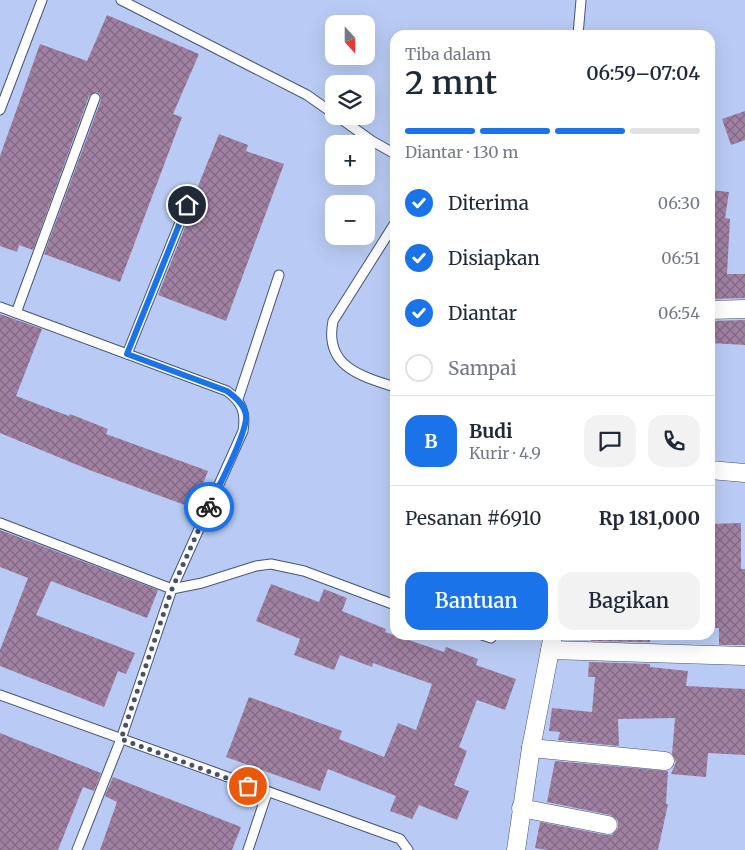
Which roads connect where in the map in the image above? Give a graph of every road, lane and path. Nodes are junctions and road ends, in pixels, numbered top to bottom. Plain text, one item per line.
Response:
1 (42, 0) edge
2 (121, 0) edge
3 (581, 0) edge
4 (578, 30) edge
5 (95, 98) dead end
6 (325, 108) edge
7 (0, 110) edge
8 (350, 125) edge
9 (390, 151) edge
10 (187, 205) dead end
11 (390, 231) edge
12 (279, 275) dead end
13 (0, 307) edge
14 (745, 309) edge
15 (715, 310) edge
16 (16, 313) junction
17 (127, 354) junction
18 (390, 384) edge
19 (238, 399) junction
20 (715, 470) edge
21 (745, 473) edge
22 (0, 523) edge
23 (172, 589) junction
24 (390, 603) edge
25 (552, 642) edge
26 (745, 656) edge
27 (0, 695) edge
28 (121, 739) junction
29 (531, 748) junction
30 (665, 761) dead end
31 (267, 793) junction
32 (521, 808) junction
33 (608, 824) dead end
34 (77, 850) edge
35 (248, 850) edge
36 (408, 850) edge
37 (516, 850) edge

1 - 7 lane
2 - 6 lane
3 - 4 lane
5 - 16 lane
8 - 9 lane
10 - 17 lane
11 - 18 lane
12 - 19 lane
13 - 16 lane
14 - 15 street
16 - 17 lane
17 - 19 lane
19 - 23 lane
20 - 21 street
22 - 23 lane
23 - 24 lane
23 - 28 lane
25 - 26 street
25 - 29 street
27 - 28 lane
28 - 31 lane
28 - 34 lane
29 - 30 street
29 - 32 street
31 - 35 lane
31 - 36 lane
32 - 33 street
32 - 37 street

